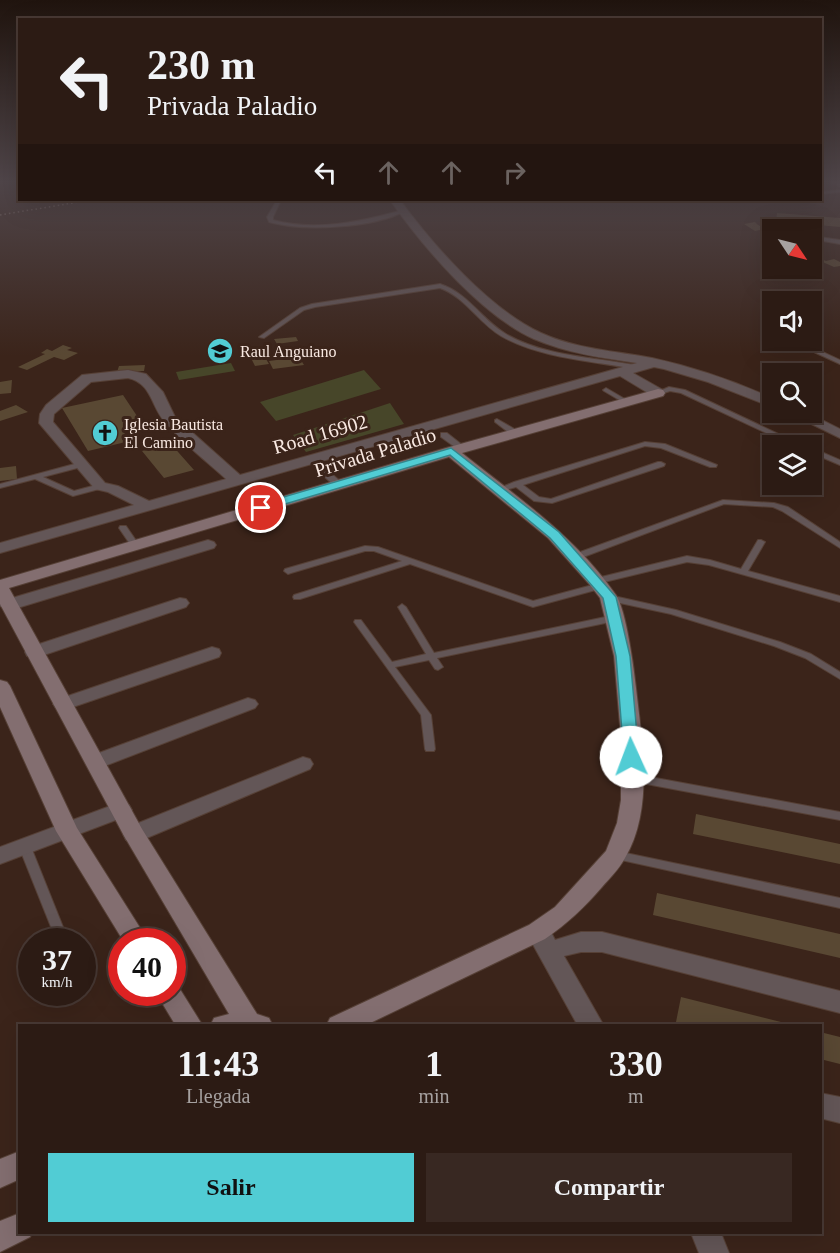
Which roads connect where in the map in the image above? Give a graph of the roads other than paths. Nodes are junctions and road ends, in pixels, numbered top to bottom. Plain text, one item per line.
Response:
1 (427, 238) edge
2 (822, 239) edge
3 (840, 242) edge
4 (261, 338) dead end
5 (816, 351) edge
6 (840, 362) edge
7 (652, 363) junction
8 (628, 369) junction
9 (606, 390) dead end
10 (658, 393) junction
11 (762, 399) edge
12 (628, 403) junction
13 (497, 421) dead end
14 (817, 423) edge
15 (516, 433) junction
16 (840, 434) edge
17 (777, 435) edge
18 (453, 445) junction
19 (822, 455) edge
20 (840, 463) edge
21 (82, 464) junction
22 (661, 464) dead end
23 (712, 465) dead end
24 (321, 469) dead end
25 (37, 477) junction
26 (236, 480) junction
27 (339, 485) junction
28 (0, 486) edge
29 (100, 486) junction
30 (262, 486) dead end
31 (508, 487) junction
32 (280, 502) junction
33 (148, 506) junction
34 (123, 528) dead end
35 (761, 542) dead end
36 (135, 545) junction
37 (208, 545) dead end
38 (840, 546) edge
39 (0, 548) edge
40 (575, 557) junction
41 (408, 561) junction
42 (288, 571) dead end
43 (743, 572) junction
44 (602, 588) junction
45 (3, 593) edge
46 (297, 597) dead end
47 (840, 599) edge
48 (180, 603) dead end
49 (402, 607) dead end
50 (615, 618) junction
51 (358, 622) dead end
52 (34, 652) junction
53 (212, 653) dead end
54 (431, 656) junction
55 (389, 665) junction
56 (438, 667) dead end
57 (840, 676) edge
58 (0, 686) edge
59 (63, 704) junction
60 (248, 704) dead end
61 (430, 749) dead end
62 (95, 762) junction
63 (303, 764) dead end
64 (632, 778) junction
65 (121, 810) junction
66 (840, 816) edge
67 (67, 831) junction
68 (134, 834) junction
69 (25, 847) junction
70 (616, 855) junction
71 (0, 856) edge
72 (840, 903) edge
73 (57, 928) edge
74 (128, 928) edge
75 (543, 942) junction
76 (840, 1002) edge
77 (177, 1006) edge
78 (189, 1024) edge
79 (243, 1024) edge
80 (344, 1024) edge
81 (590, 1024) edge
82 (822, 1106) edge
83 (840, 1110) edge
84 (18, 1165) edge
85 (0, 1174) edge
86 (18, 1228) edge
87 (706, 1234) edge
88 (0, 1237) edge
89 (714, 1253) edge

1 - 7 street
2 - 3 lane
4 - 8 lane
5 - 6 lane
7 - 8 street, Road 16902
7 - 11 street
8 - 10 street
8 - 26 street, Road 16902
9 - 12 lane
10 - 12 street, Privada Paladio
10 - 17 lane
12 - 15 street, Privada Paladio
13 - 15 lane
14 - 16 street
15 - 18 street, Privada Paladio
18 - 27 street, Privada Paladio
18 - 31 street
19 - 20 lane
21 - 25 lane
21 - 26 street
21 - 29 street
22 - 31 lane
23 - 31 lane
24 - 27 lane
25 - 28 lane
25 - 29 lane
26 - 33 street, Road 16902
27 - 32 street, Privada Paladio
29 - 33 street
30 - 32 lane
31 - 40 street
32 - 36 street, Privada Paladio
33 - 39 street, Road 16902
34 - 36 lane
35 - 43 lane
36 - 45 street, Privada Paladio
37 - 45 street
38 - 40 lane
40 - 44 street
41 - 42 lane
41 - 44 lane
41 - 46 lane
43 - 44 lane
43 - 47 lane
44 - 50 street
44 - 57 lane
45 - 52 street
48 - 52 street
49 - 54 lane
50 - 54 lane
50 - 64 street
51 - 55 lane
52 - 59 street
53 - 59 street
54 - 55 lane
54 - 56 lane
55 - 61 lane
58 - 67 street
59 - 62 street
60 - 62 street
62 - 65 street
63 - 68 street
64 - 66 lane
64 - 70 street
65 - 67 street
65 - 68 street
67 - 69 street
67 - 74 street
68 - 79 street
69 - 71 street
69 - 73 lane
70 - 72 lane
70 - 75 street
75 - 76 street
75 - 80 street
75 - 81 street
77 - 78 street
82 - 83 street
84 - 85 street
86 - 88 street
87 - 89 street

